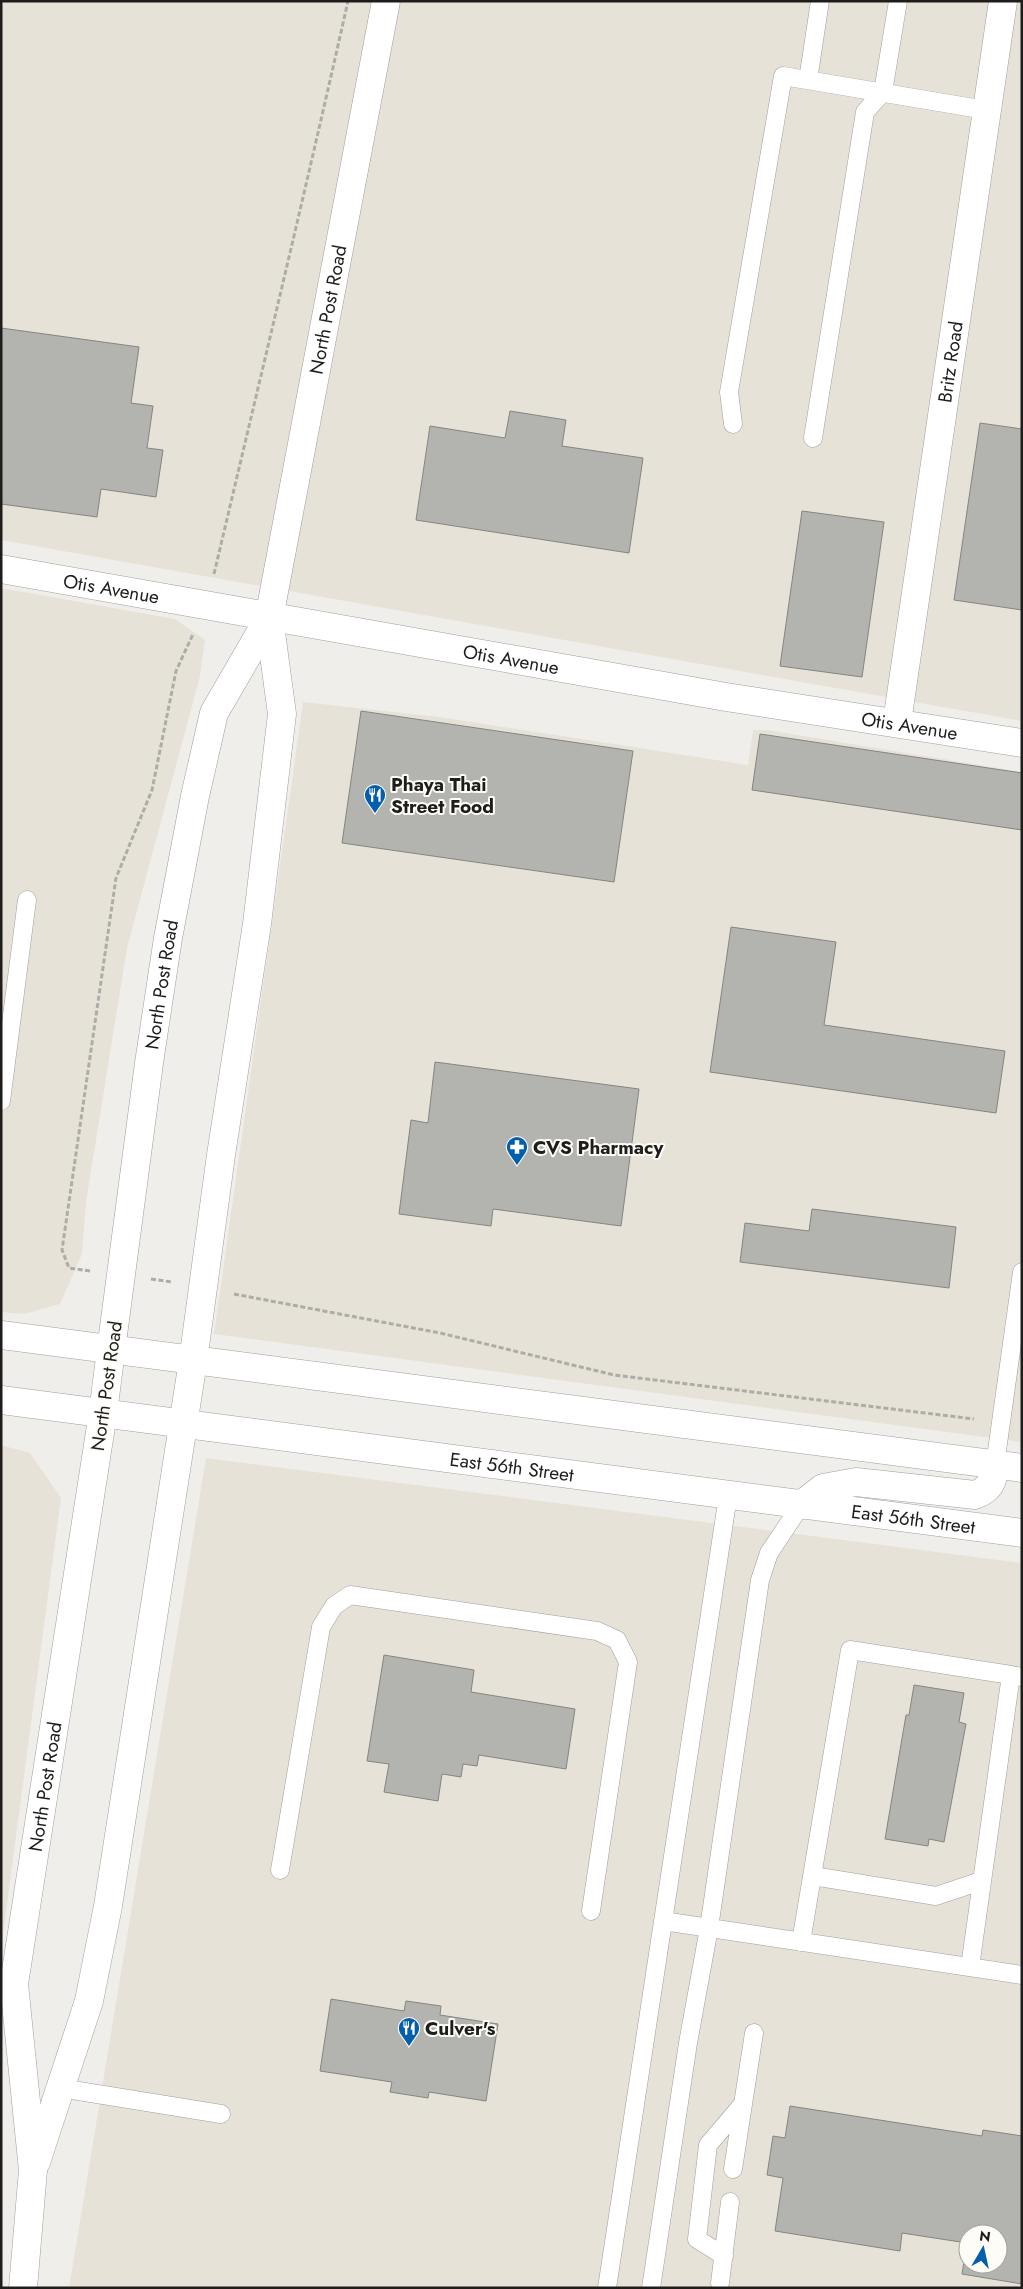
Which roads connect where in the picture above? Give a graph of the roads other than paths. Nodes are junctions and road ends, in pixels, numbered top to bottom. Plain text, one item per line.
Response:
1 (386, 1) edge
2 (820, 1) edge
3 (898, 1) edge
4 (1003, 1) edge
5 (808, 80) junction
6 (883, 92) junction
7 (986, 110) junction
8 (733, 424) dead end
9 (813, 438) dead end
10 (1, 569) edge
11 (269, 618) junction
12 (897, 722) junction
13 (1022, 743) edge
14 (27, 900) dead end
15 (1, 1101) edge
16 (1022, 1272) edge
17 (1, 1336) edge
18 (111, 1350) junction
19 (193, 1361) junction
20 (1, 1400) edge
21 (103, 1414) junction
22 (183, 1424) junction
23 (995, 1465) junction
24 (1022, 1468) edge
25 (728, 1496) junction
26 (800, 1505) junction
27 (1022, 1533) edge
28 (1016, 1676) edge
29 (280, 1870) dead end
30 (813, 1876) junction
31 (981, 1881) junction
32 (591, 1911) dead end
33 (663, 1921) junction
34 (709, 1928) junction
35 (801, 1942) junction
36 (970, 1967) junction
37 (1022, 1975) edge
38 (754, 2033) dead end
39 (60, 2088) junction
40 (742, 2105) junction
41 (221, 2114) dead end
42 (734, 2169) dead end
43 (33, 2170) junction
44 (730, 2202) dead end
45 (724, 2256) junction
46 (720, 2283) dead end
47 (23, 2288) edge
48 (607, 2288) edge
49 (651, 2288) edge

1 - 11 main road, North Post Road
2 - 5 lane
3 - 6 lane
4 - 7 main road, Britz Road
5 - 6 lane
5 - 8 lane
6 - 7 lane
6 - 9 lane
7 - 12 main road, Britz Road
10 - 11 main road, Otis Avenue
11 - 12 main road, Otis Avenue
11 - 18 main road, North Post Road
11 - 19 main road, North Post Road
12 - 13 main road, Otis Avenue
14 - 15 lane
16 - 23 lane
17 - 18 main road
18 - 19 main road
18 - 21 main road, North Post Road
19 - 22 main road, North Post Road
19 - 23 main road
20 - 21 main road, East 56th Street
21 - 22 main road, East 56th Street
21 - 43 main road, North Post Road
22 - 25 main road, East 56th Street
22 - 39 main road, North Post Road
23 - 24 main road
23 - 26 main road
25 - 26 main road, East 56th Street
25 - 33 lane
26 - 27 main road, East 56th Street
26 - 34 lane
28 - 30 lane
28 - 31 lane
29 - 32 lane
30 - 31 lane
30 - 35 lane
31 - 36 lane
33 - 34 lane
33 - 48 lane
34 - 35 lane
34 - 49 lane
35 - 36 lane
36 - 37 lane
38 - 40 lane
39 - 41 lane
39 - 43 main road, North Post Road
40 - 42 lane
40 - 45 lane
43 - 47 main road, North Post Road
44 - 45 lane
45 - 46 lane

